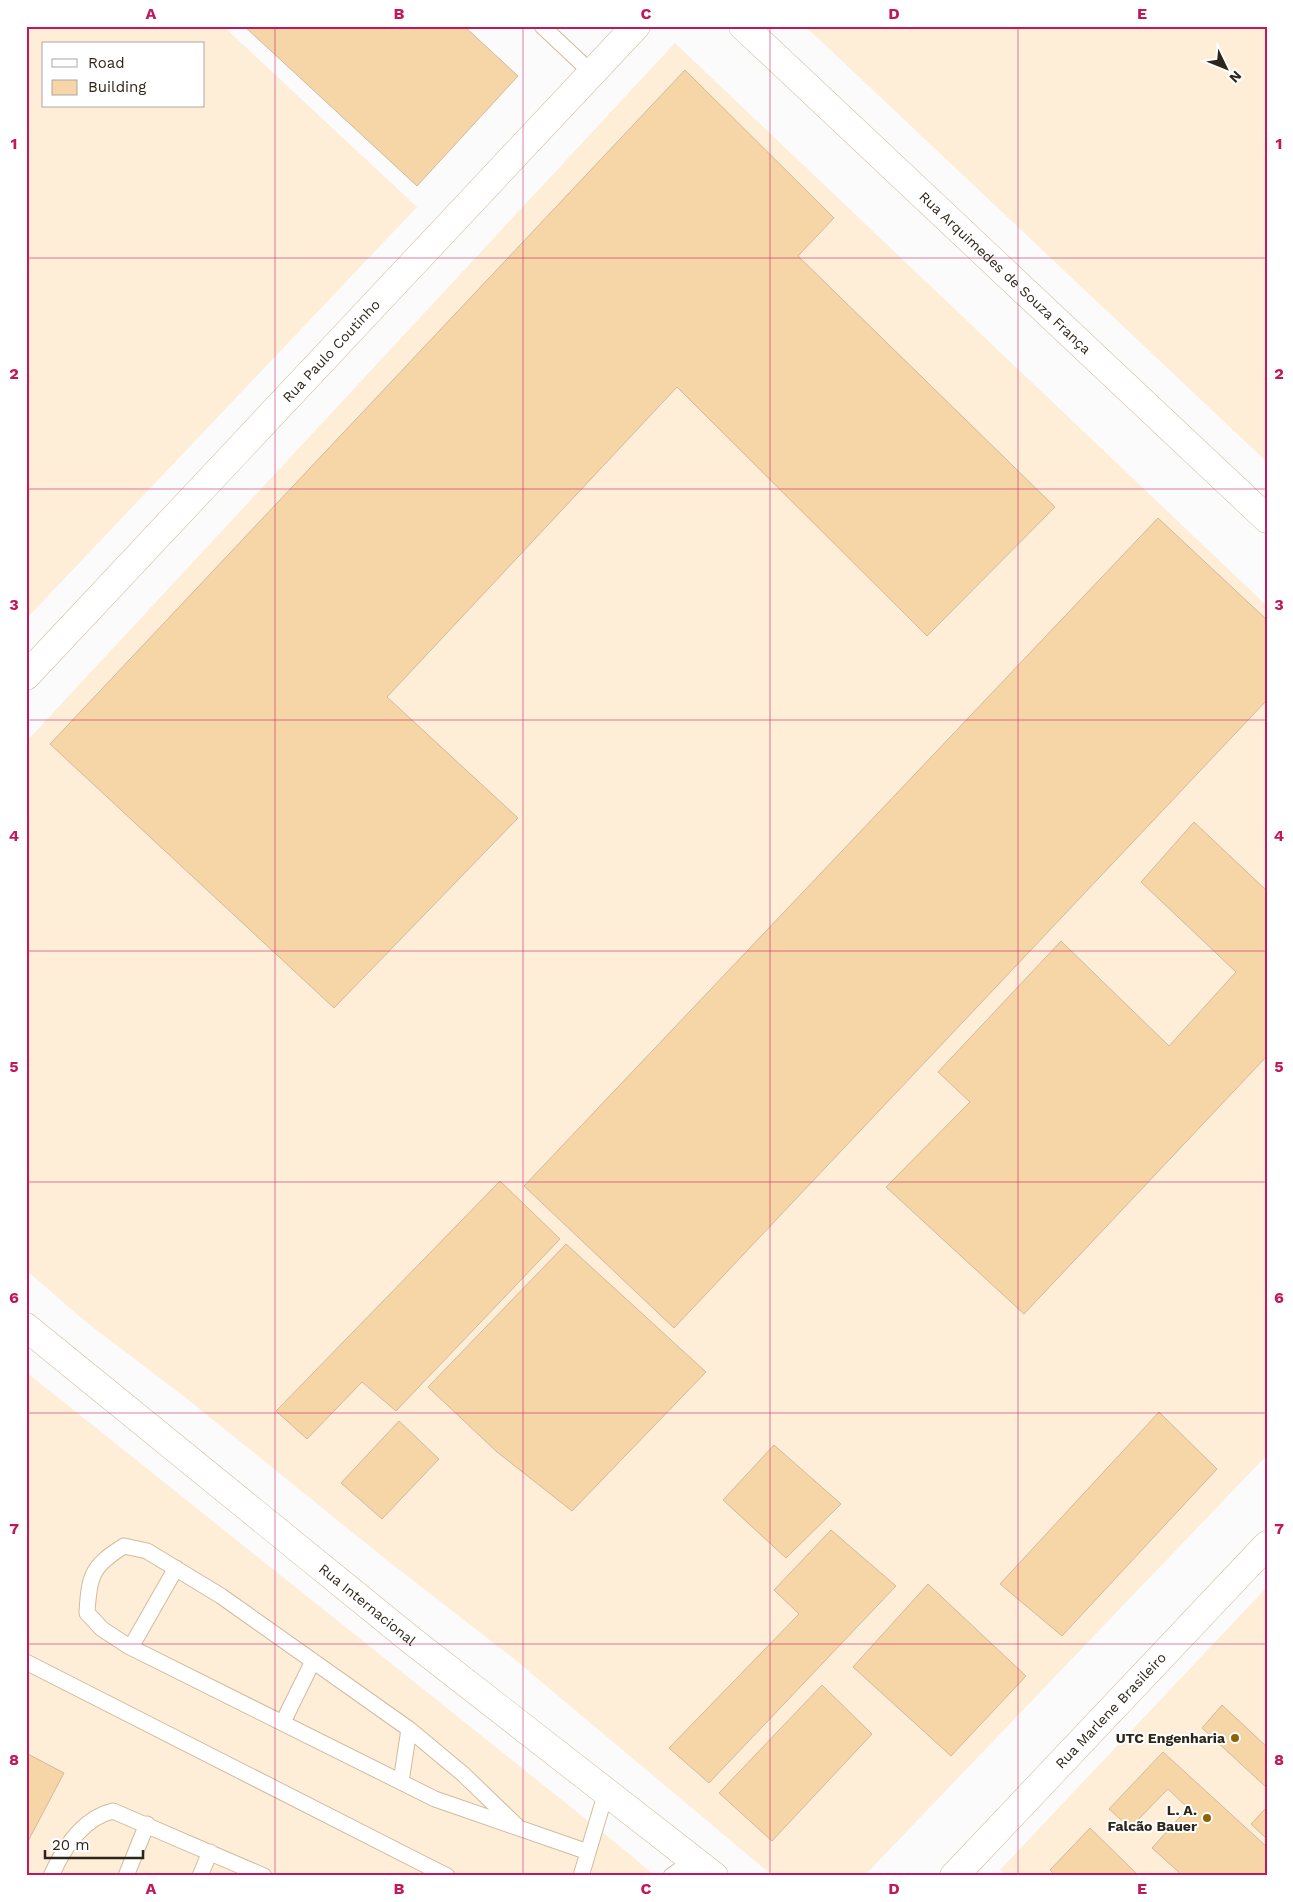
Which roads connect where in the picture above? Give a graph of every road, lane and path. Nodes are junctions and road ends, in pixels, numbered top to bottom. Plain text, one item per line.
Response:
1 (542, 26) edge
2 (636, 26) edge
3 (743, 26) edge
4 (592, 73) junction
5 (1267, 519) edge
6 (26, 676) edge
7 (26, 1327) edge
8 (1267, 1545) edge
9 (176, 1568) junction
10 (131, 1647) junction
11 (313, 1661) junction
12 (26, 1662) edge
13 (283, 1722) junction
14 (409, 1729) junction
15 (401, 1782) junction
16 (606, 1792) junction
17 (146, 1824) junction
18 (519, 1828) junction
19 (210, 1852) junction
20 (588, 1852) junction
21 (704, 1868) edge
22 (51, 1876) edge
23 (126, 1876) edge
24 (200, 1876) edge
25 (264, 1876) edge
26 (447, 1876) edge
27 (581, 1876) edge
28 (671, 1876) edge
29 (954, 1876) edge

1 - 4 lane
2 - 4 street, Rua Paulo Coutinho
3 - 5 street, Rua Arquimedes de Souza França
4 - 6 street, Rua Paulo Coutinho
7 - 16 street, Rua Internacional
8 - 29 street, Rua Marlene Brasileiro
9 - 10 lane
9 - 10 lane
9 - 11 lane
10 - 13 lane
11 - 13 lane
11 - 14 lane
12 - 26 lane
13 - 15 lane
14 - 15 lane
14 - 18 lane
15 - 18 lane
16 - 20 lane
16 - 21 street, Rua Internacional
17 - 19 lane
17 - 22 lane
17 - 23 lane
18 - 20 lane
19 - 24 lane
19 - 25 lane
20 - 27 lane
21 - 28 lane

